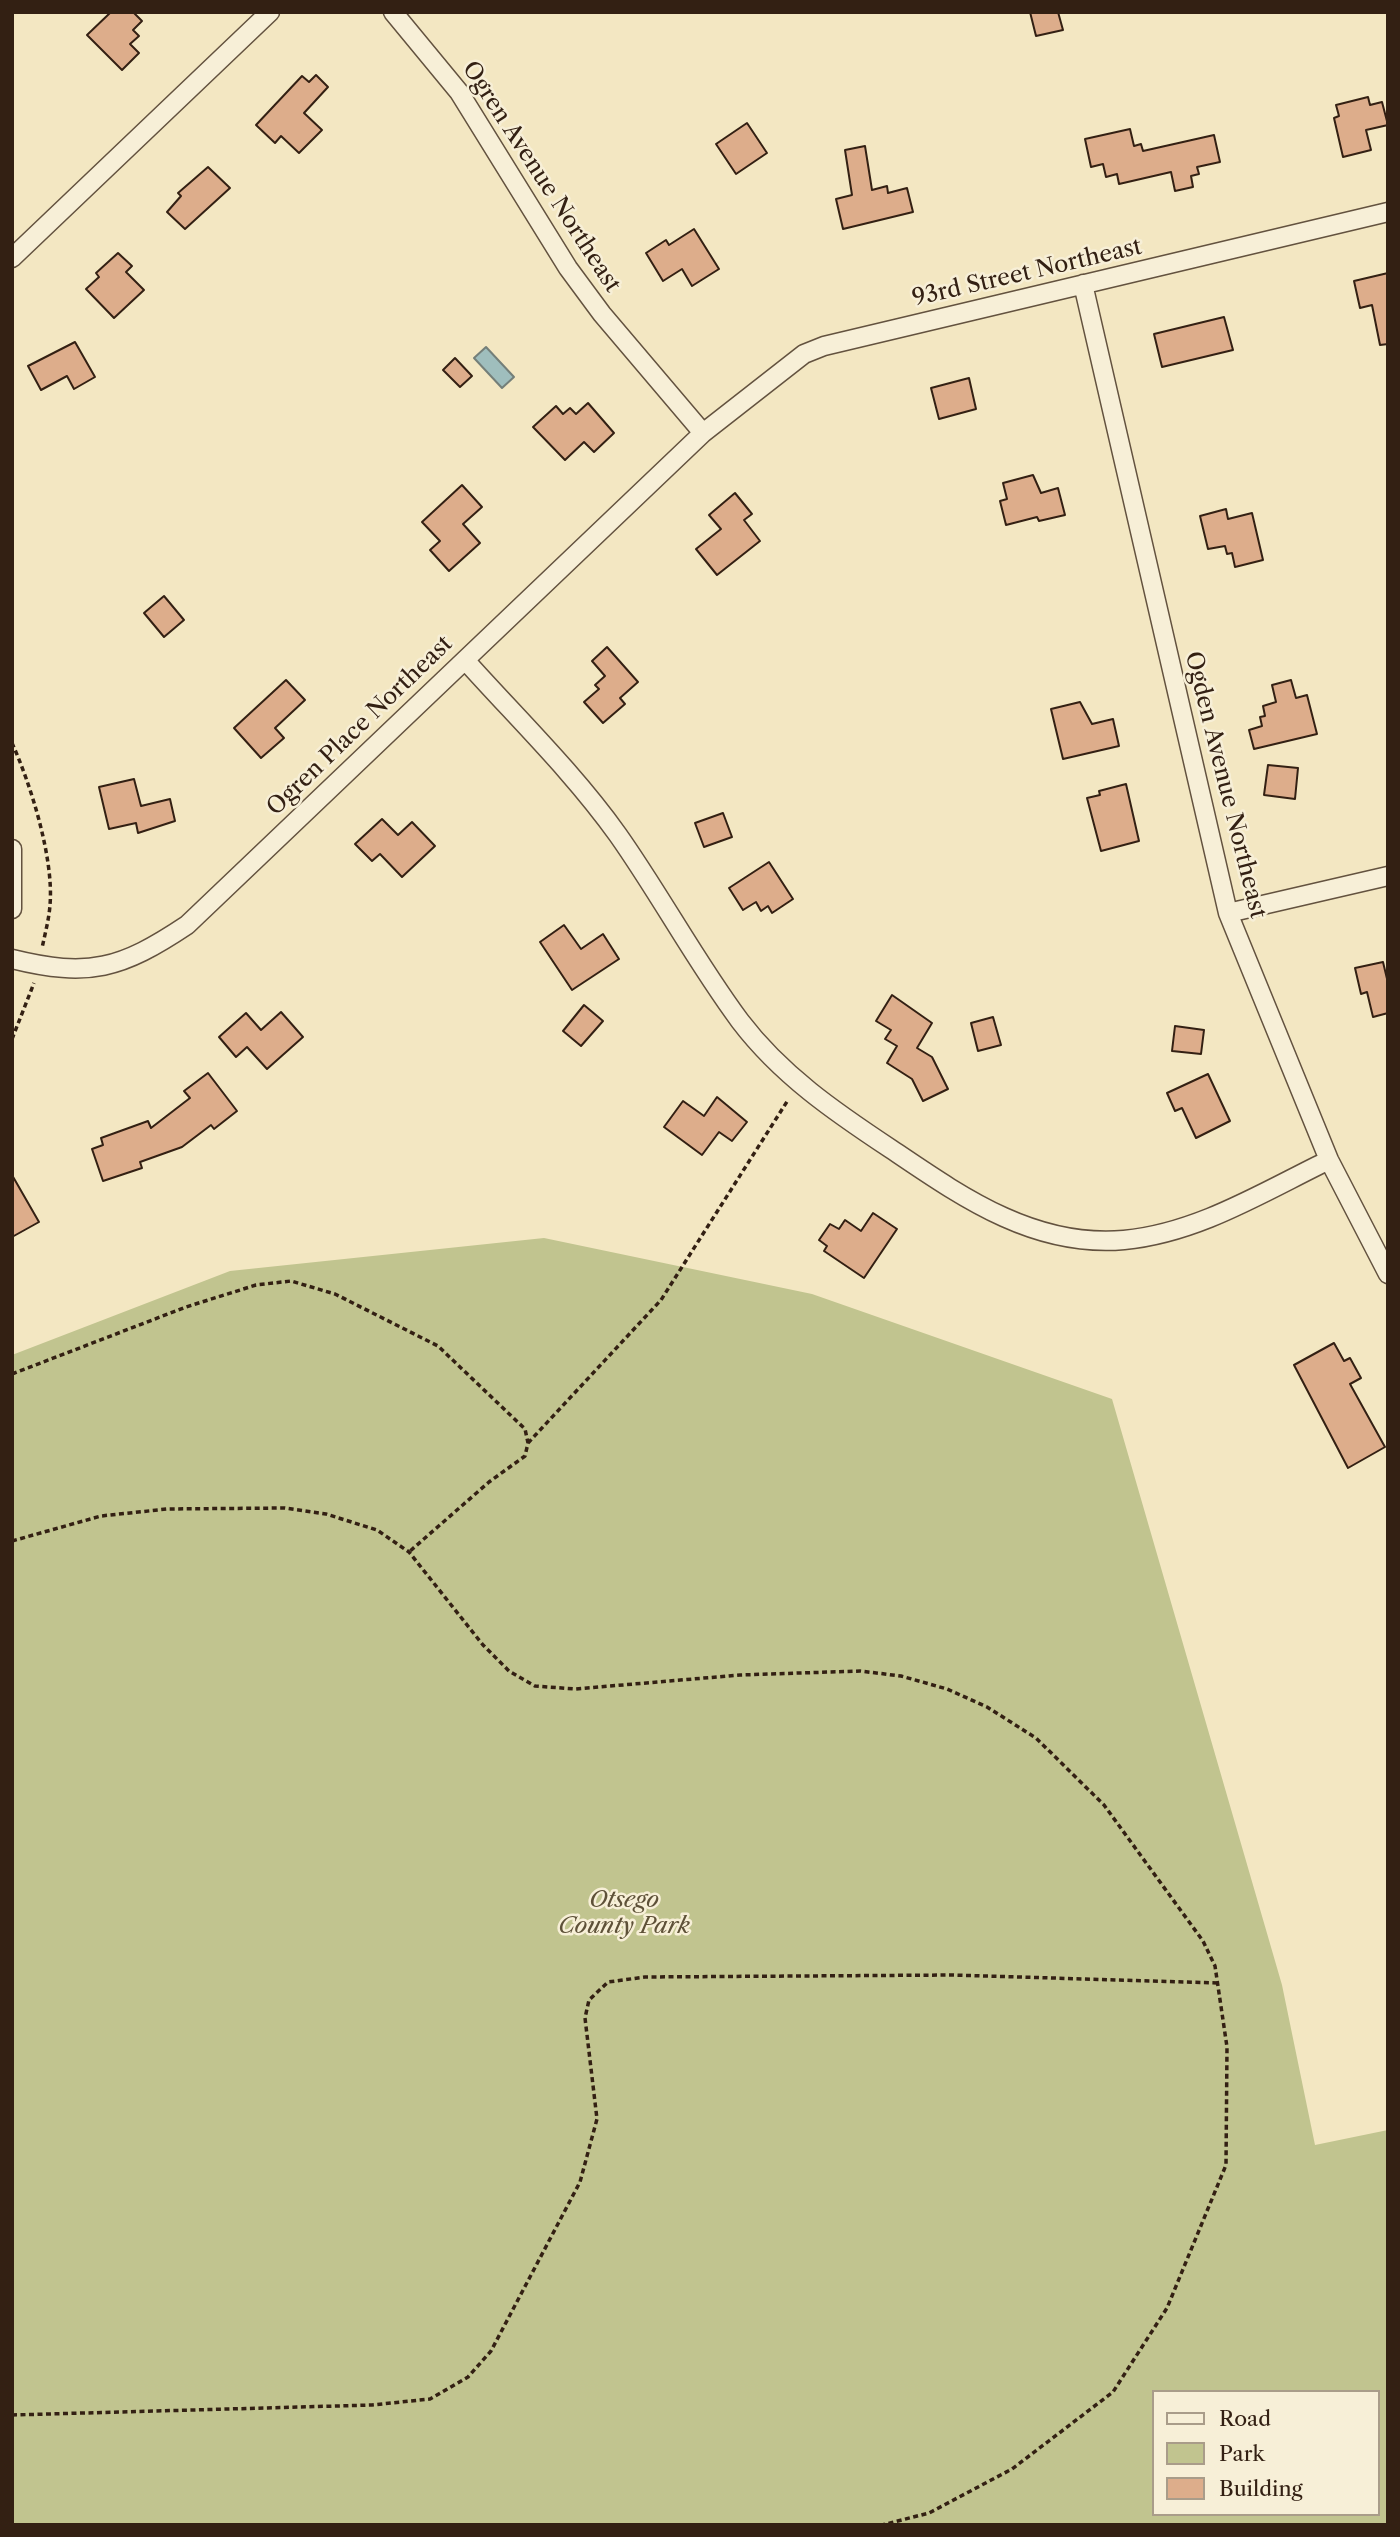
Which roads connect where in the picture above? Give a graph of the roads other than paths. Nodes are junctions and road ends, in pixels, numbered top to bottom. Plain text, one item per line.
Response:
1 (270, 12) edge
2 (393, 12) edge
3 (1388, 212) edge
4 (12, 258) edge
5 (1083, 284) junction
6 (703, 433) junction
7 (465, 660) junction
8 (12, 849) edge
9 (1388, 876) edge
10 (12, 909) edge
11 (1228, 913) junction
12 (12, 960) edge
13 (1329, 1160) junction
14 (1388, 1274) edge

1 - 4 street
2 - 6 street, Ogren Avenue Northeast
3 - 5 street, 93rd Street Northeast
5 - 6 street, 93rd Street Northeast
5 - 11 street, Ogden Avenue Northeast
6 - 7 street, Ogren Place Northeast
7 - 12 street, Ogren Place Northeast
7 - 13 street
8 - 10 street
9 - 11 street
11 - 13 street, Ogden Avenue Northeast
13 - 14 street, Ogden Avenue Northeast

